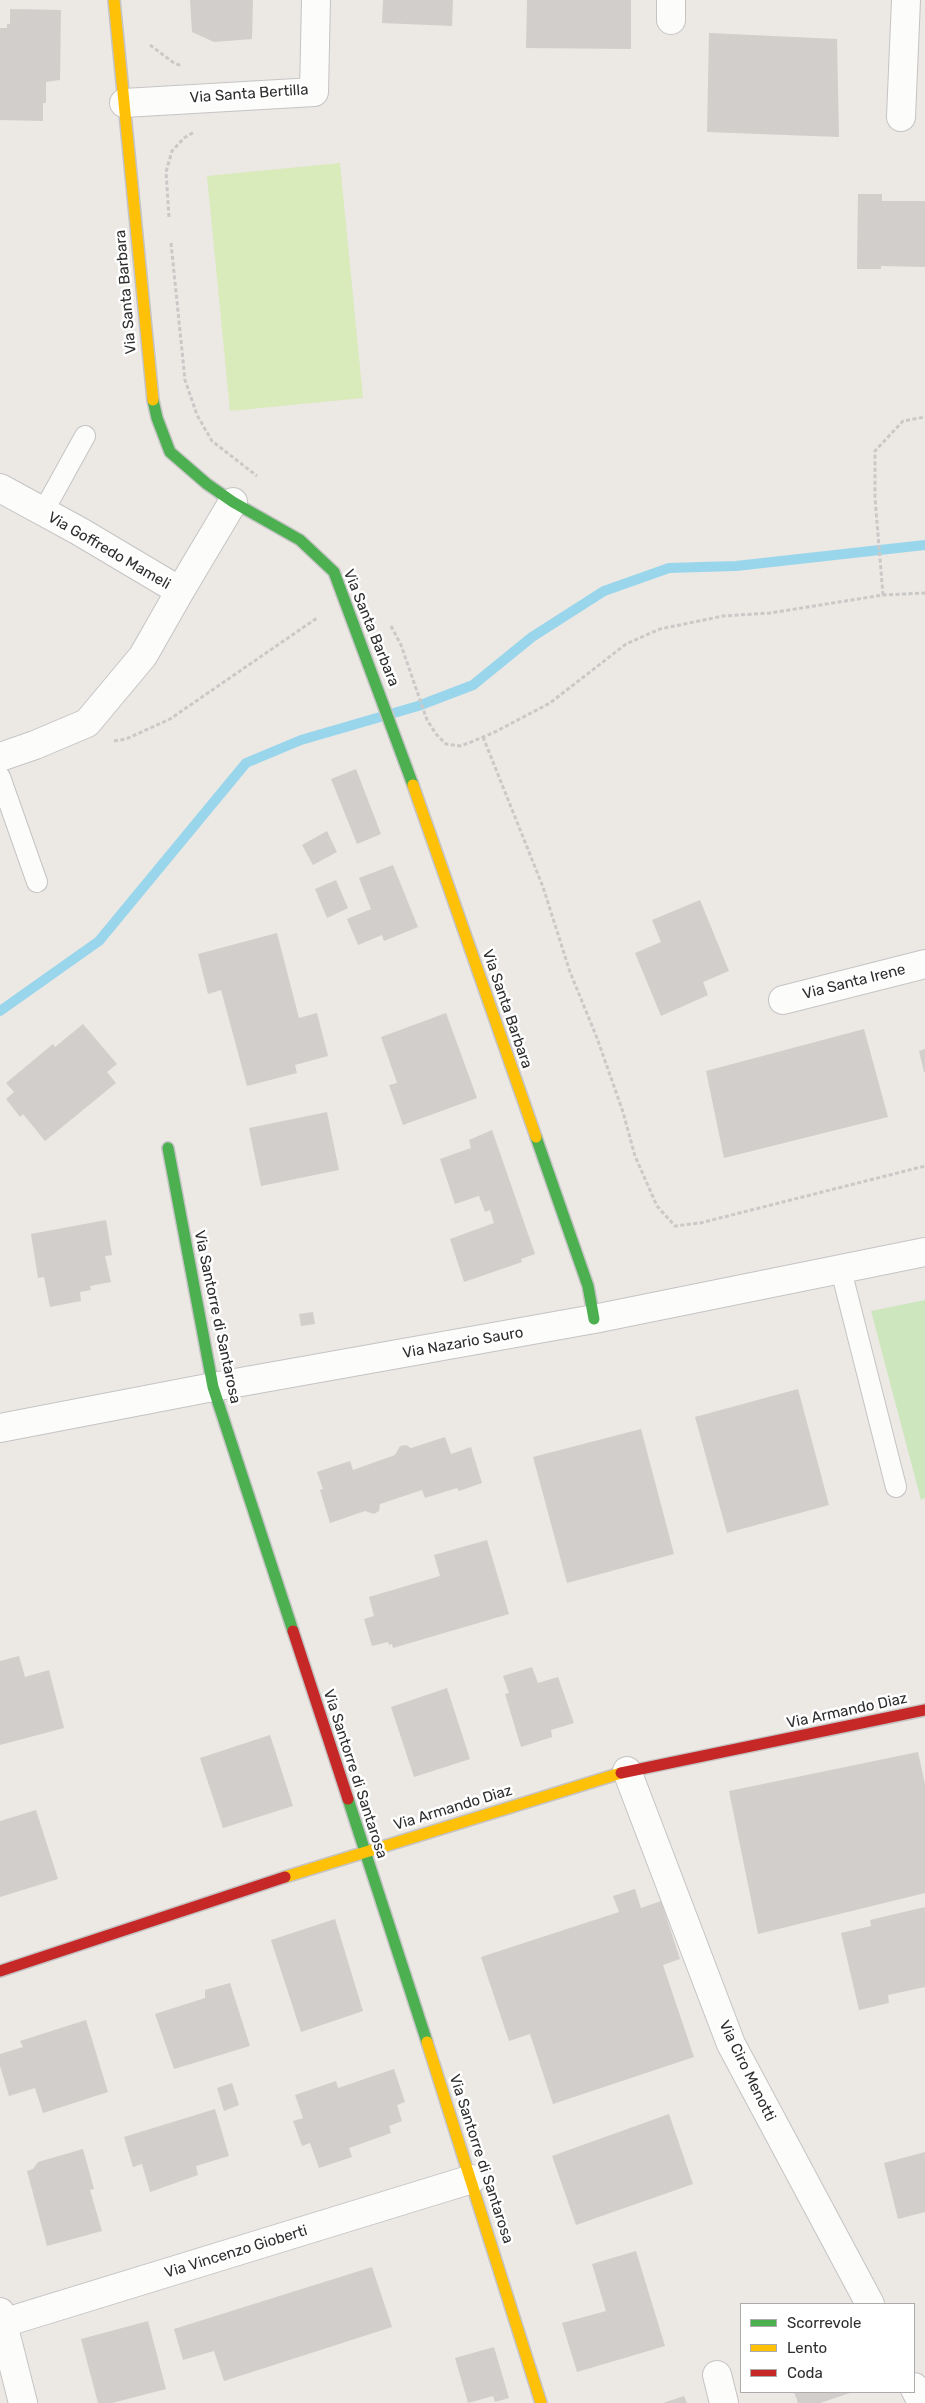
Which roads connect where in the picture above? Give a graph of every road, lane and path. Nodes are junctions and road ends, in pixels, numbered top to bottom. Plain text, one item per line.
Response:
1 (114, 0) edge
2 (316, 0) edge
3 (906, 0) edge
4 (148, 36) dead end
5 (189, 68) dead end
6 (124, 102) junction
7 (901, 116) dead end
8 (199, 129) dead end
9 (169, 220) dead end
10 (171, 239) dead end
11 (925, 417) edge
12 (85, 436) dead end
13 (258, 477) dead end
14 (0, 488) edge
15 (233, 502) junction
16 (43, 512) junction
17 (180, 591) junction
18 (925, 593) edge
19 (883, 595) junction
20 (345, 599) junction
21 (390, 624) dead end
22 (483, 737) junction
23 (108, 743) dead end
24 (0, 757) edge
25 (0, 777) edge
26 (37, 882) dead end
27 (925, 964) edge
28 (783, 1000) dead end
29 (168, 1148) dead end
30 (925, 1166) edge
31 (925, 1252) edge
32 (841, 1270) junction
33 (594, 1319) junction
34 (213, 1387) junction
35 (0, 1428) edge
36 (896, 1487) dead end
37 (925, 1710) edge
38 (627, 1771) junction
39 (364, 1851) junction
40 (0, 1972) edge
41 (472, 2180) junction
42 (869, 2303) edge
43 (1, 2320) edge
44 (717, 2375) dead end
45 (915, 2389) edge
46 (22, 2403) edge
47 (541, 2403) edge
48 (724, 2403) edge
49 (922, 2403) edge

1 - 6 street, Via Santa Barbara
2 - 6 street, Via Santa Bertilla
3 - 7 street
4 - 5 path
6 - 15 street, Via Santa Barbara
8 - 9 path
10 - 13 path
11 - 19 path
12 - 16 lane
14 - 16 street, Via Goffredo Mameli
15 - 17 street, Via Goffredo Mameli
15 - 20 street, Via Santa Barbara
16 - 17 street, Via Goffredo Mameli
17 - 24 street
18 - 19 path
19 - 22 path
20 - 23 path
20 - 33 street, Via Santa Barbara
21 - 22 path
22 - 30 path
25 - 26 lane
27 - 28 street, Via Santa Irene
29 - 34 street, Via Santorre di Santarosa
31 - 32 street, Via Nazario Sauro
32 - 33 street, Via Nazario Sauro
32 - 36 lane
33 - 34 street, Via Nazario Sauro
34 - 35 street, Via Nazario Sauro
34 - 39 street, Via Santorre di Santarosa
37 - 38 street, Via Armando Diaz
38 - 39 street, Via Armando Diaz
38 - 42 street, Via Ciro Menotti
39 - 40 street, Via Armando Diaz
39 - 41 street, Via Santorre di Santarosa
41 - 43 street, Via Vincenzo Gioberti
41 - 47 street, Via Santorre di Santarosa
43 - 46 street
44 - 48 street
45 - 49 street

